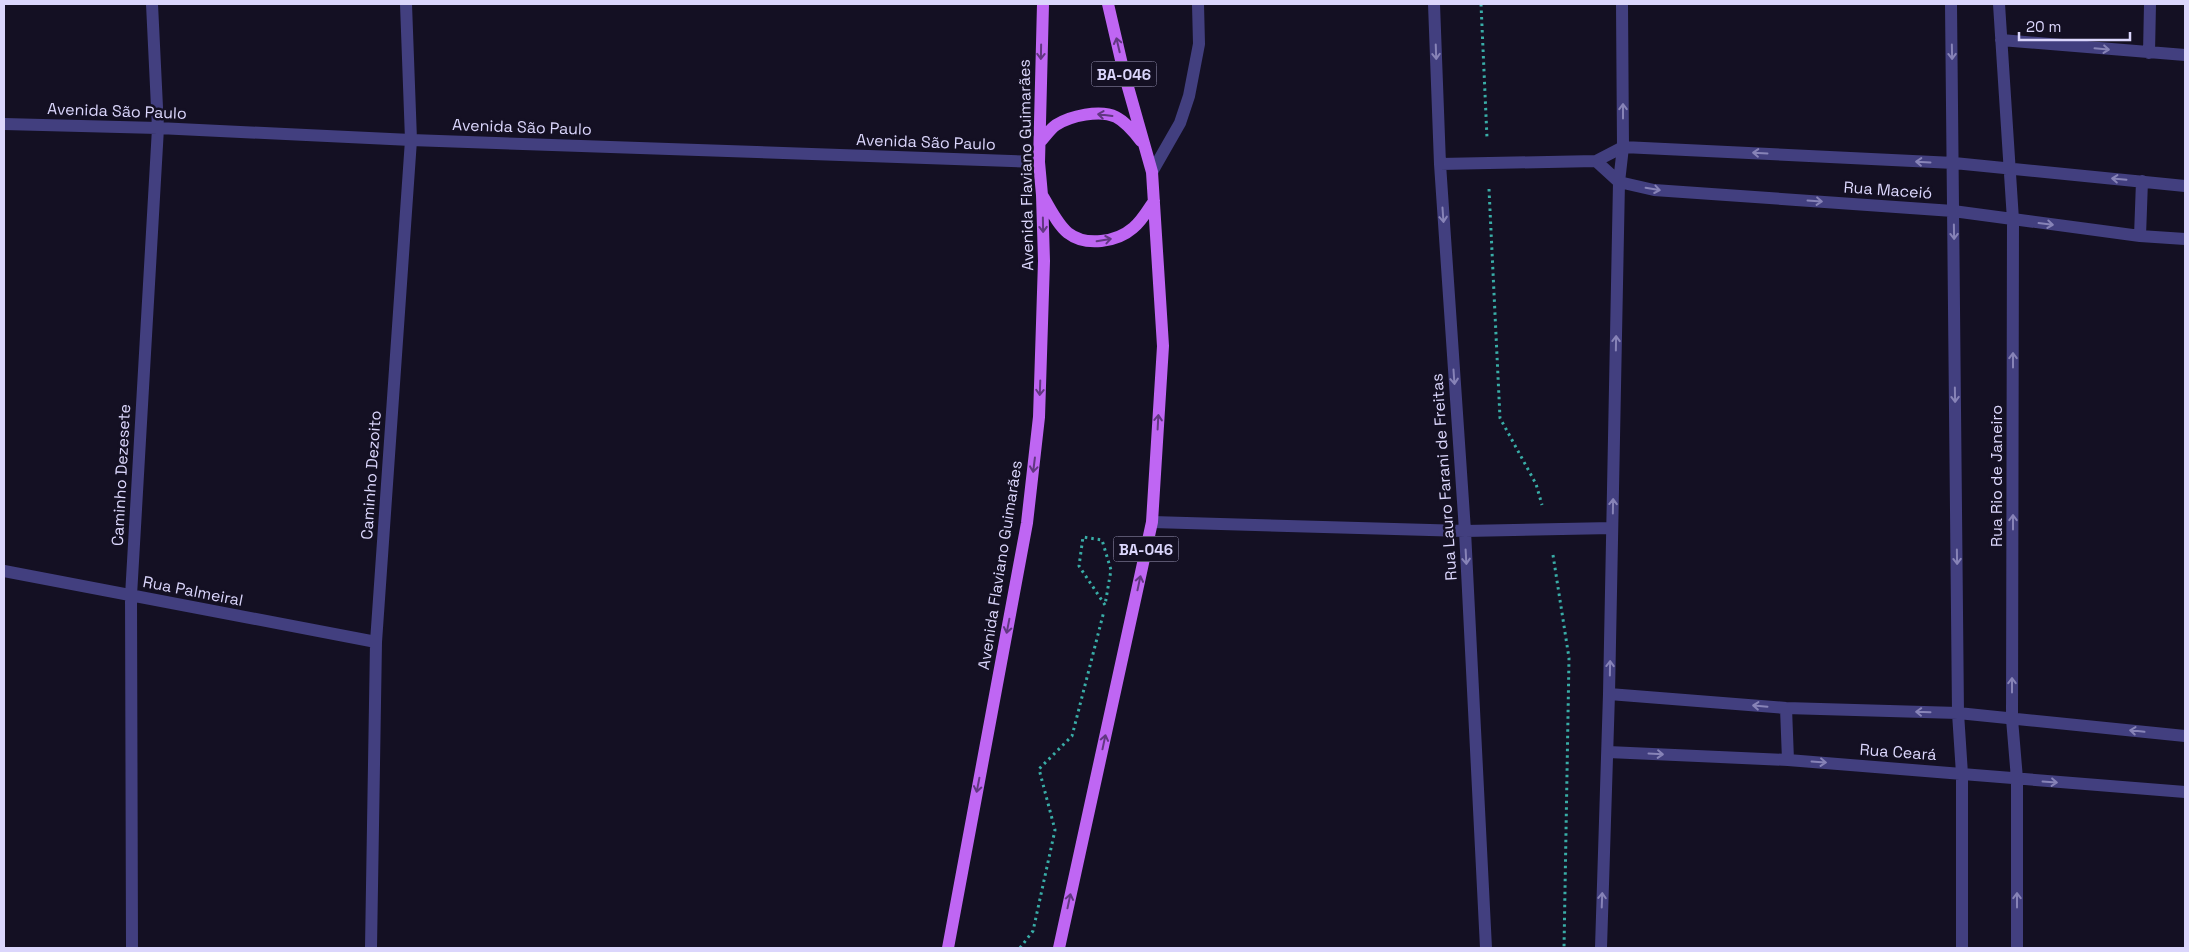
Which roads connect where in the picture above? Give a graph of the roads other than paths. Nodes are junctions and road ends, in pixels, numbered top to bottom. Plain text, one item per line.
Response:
1 (152, 4) edge
2 (406, 4) edge
3 (1043, 4) edge
4 (1108, 4) edge
5 (1198, 4) edge
6 (1434, 4) edge
7 (1622, 4) edge
8 (1951, 4) edge
9 (1999, 4) edge
10 (2150, 4) edge
11 (2001, 40) junction
12 (2149, 53) junction
13 (2185, 55) edge
14 (4, 124) edge
15 (158, 128) junction
16 (411, 140) junction
17 (1040, 142) junction
18 (1143, 143) junction
19 (1623, 146) junction
20 (1596, 161) junction
21 (1038, 162) junction
22 (1954, 163) junction
23 (1440, 164) junction
24 (2008, 169) junction
25 (1152, 172) junction
26 (2142, 181) junction
27 (1620, 182) junction
28 (2185, 186) edge
29 (1042, 196) junction
30 (1154, 201) junction
31 (1953, 210) junction
32 (2013, 220) junction
33 (2140, 236) junction
34 (2185, 239) edge
35 (1152, 522) junction
36 (1612, 528) junction
37 (1465, 531) junction
38 (4, 571) edge
39 (130, 596) junction
40 (376, 642) junction
41 (1609, 694) junction
42 (1786, 708) junction
43 (1958, 713) junction
44 (2012, 719) junction
45 (2185, 736) edge
46 (1608, 752) junction
47 (1788, 760) junction
48 (1962, 774) junction
49 (2017, 779) junction
50 (2185, 792) edge
51 (132, 948) edge
52 (371, 948) edge
53 (948, 948) edge
54 (1059, 948) edge
55 (1486, 948) edge
56 (1601, 948) edge
57 (1962, 948) edge
58 (2017, 948) edge

1 - 15 street, Caminho Dezesete
2 - 16 street, Caminho Dezoito
3 -> 17 main road, Avenida Flaviano Guimarães
18 -> 4 main road, BA-046
5 - 25 street
6 -> 23 street, Rua Lauro Farani de Freitas
19 -> 7 street
8 -> 22 street
9 - 11 street, Rua Rio de Janeiro
10 - 12 street
11 -> 12 street
11 - 24 street, Rua Rio de Janeiro
12 - 13 street
14 - 15 street, Avenida São Paulo
15 - 16 street, Avenida São Paulo
15 - 39 street, Caminho Dezesete
16 - 21 street, Avenida São Paulo
16 - 40 street, Caminho Dezoito
18 -> 17 main road
17 - 21 main road, Avenida Flaviano Guimarães
18 - 25 main road, BA-046
19 - 20 street
22 -> 19 street, Rua Maceió
19 - 27 street
20 - 23 street
20 - 27 street, Rua Maceió
21 - 29 main road, Avenida Flaviano Guimarães
22 - 24 street, Rua Maceió
22 - 31 street
23 -> 37 street, Rua Lauro Farani de Freitas
26 -> 24 street, Rua Maceió
24 - 32 street, Rua Rio de Janeiro
25 - 30 main road, BA-046
26 - 28 street, Rua Maceió
26 - 33 street
27 -> 31 street, Rua Maceió
36 -> 27 street
29 -> 30 main road
29 -> 53 main road, Avenida Flaviano Guimarães
35 -> 30 main road, BA-046
31 - 32 street, Rua Maceió
31 -> 43 street
32 -> 33 street, Rua Maceió
44 -> 32 street, Rua Rio de Janeiro
33 - 34 street, Rua Maceió
35 - 37 street
54 -> 35 main road, BA-046
36 - 37 street
41 -> 36 street
37 -> 55 street, Rua Lauro Farani de Freitas
38 - 39 street, Rua Palmeiral
39 - 40 street, Rua Palmeiral
39 - 51 street, Caminho Dezesete
40 - 52 street, Caminho Dezoito
42 -> 41 street
41 - 46 street
43 -> 42 street
42 - 47 street
43 - 44 street
43 - 48 street
45 -> 44 street
44 - 49 street, Rua Rio de Janeiro
46 -> 47 street, Rua Ceará
56 -> 46 street
47 -> 48 street, Rua Ceará
48 - 49 street, Rua Ceará
48 - 57 street
49 -> 50 street, Rua Ceará
58 -> 49 street, Rua Rio de Janeiro

